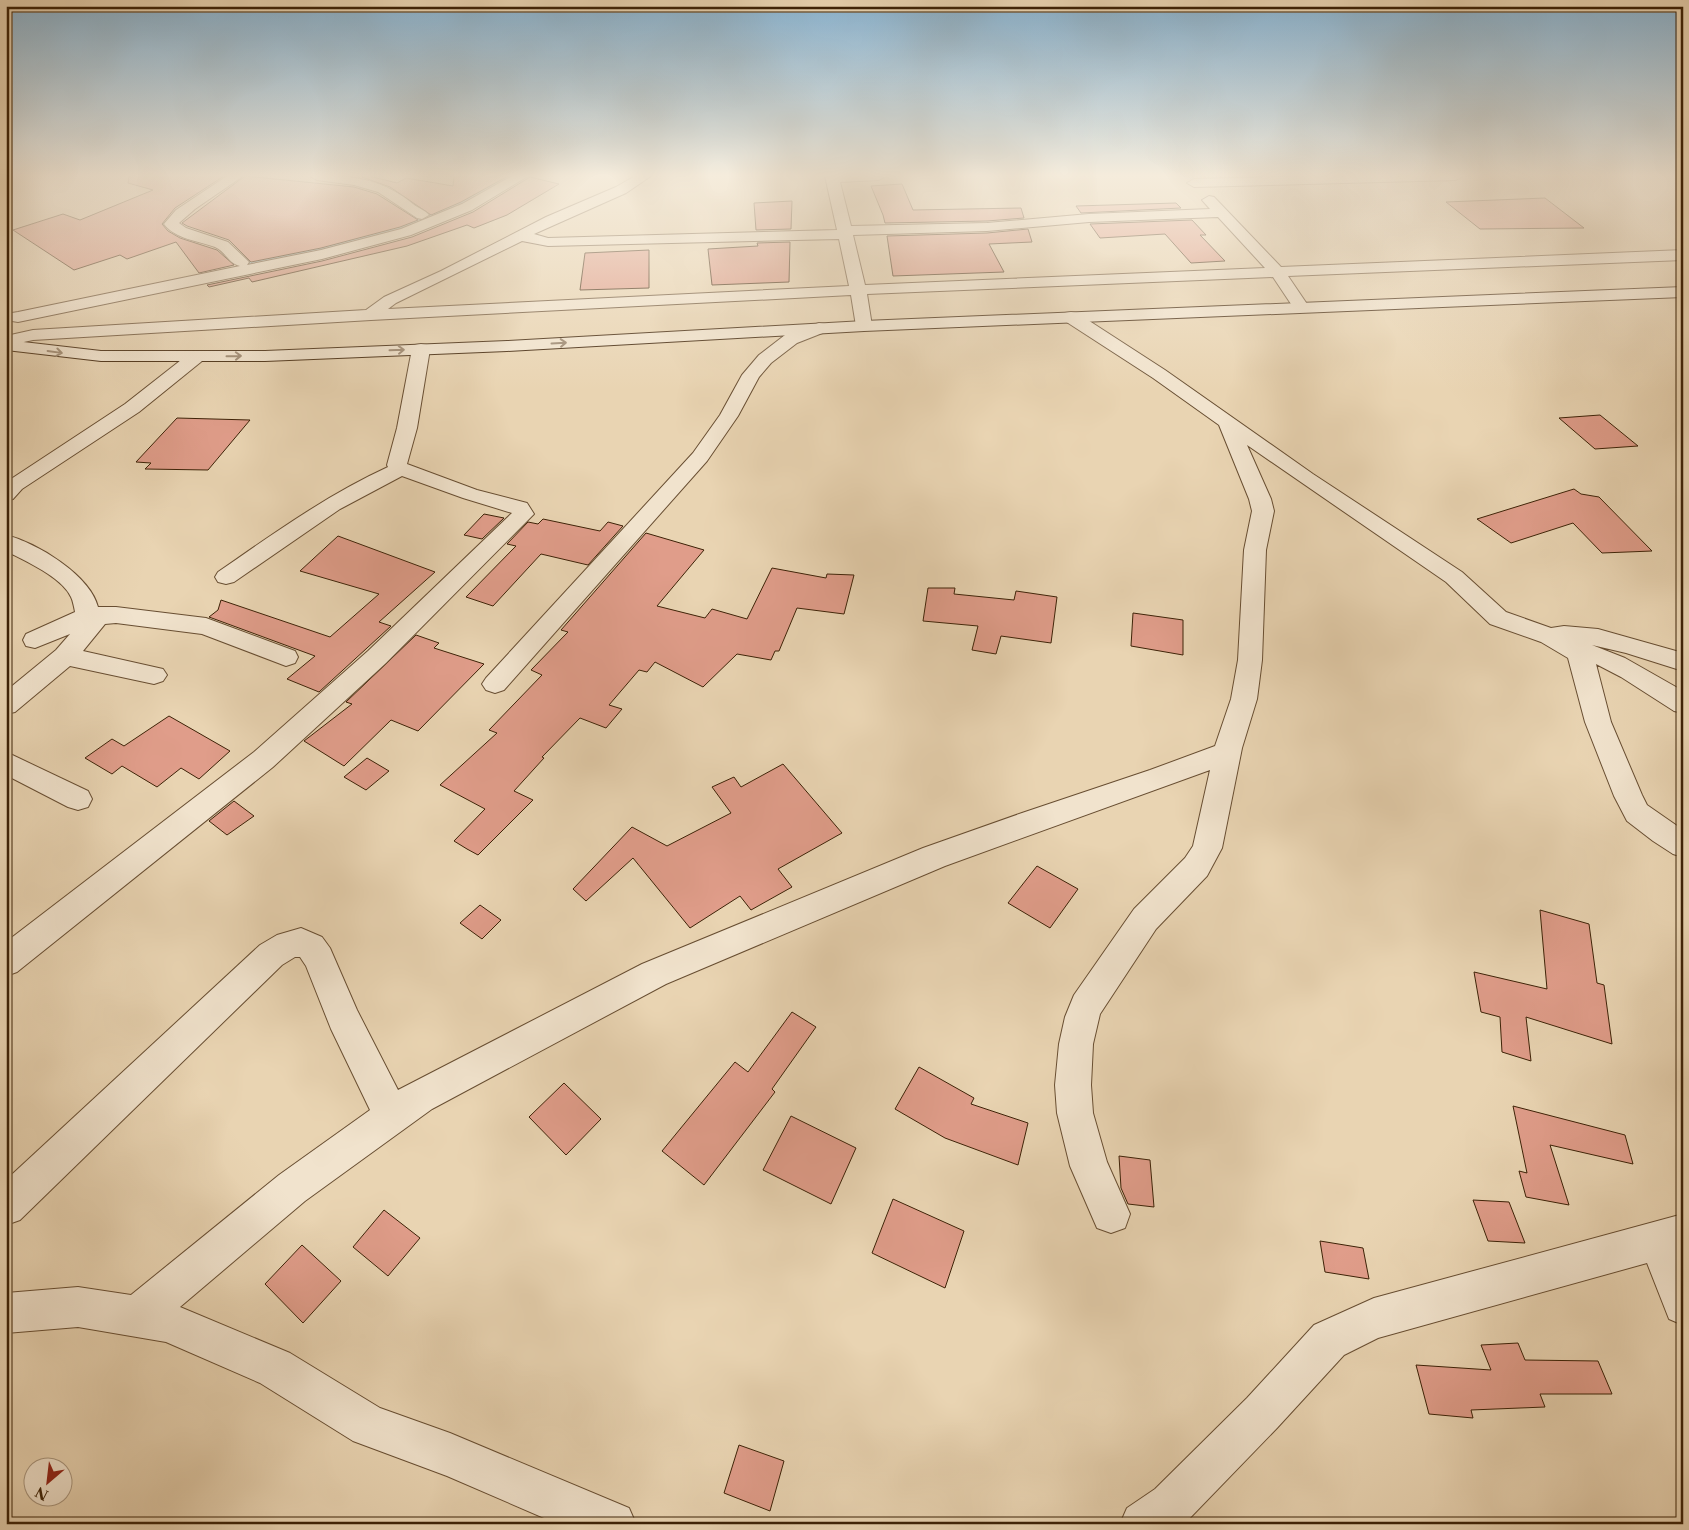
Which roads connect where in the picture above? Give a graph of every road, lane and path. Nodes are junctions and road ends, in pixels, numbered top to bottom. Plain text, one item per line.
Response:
1 (226, 247) edge
2 (314, 247) edge
3 (345, 247) edge
4 (498, 247) edge
5 (848, 247) edge
6 (1254, 247) edge
7 (1683, 254) edge
8 (241, 262) junction
9 (1277, 272) junction
10 (858, 290) junction
11 (1683, 292) edge
12 (1300, 307) junction
13 (12, 313) edge
14 (371, 315) junction
15 (1071, 317) junction
16 (864, 326) junction
17 (819, 328) junction
18 (6, 343) edge
19 (421, 349) junction
20 (196, 357) junction
21 (1228, 424) junction
22 (402, 469) junction
23 (6, 495) edge
24 (6, 542) edge
25 (226, 577) dead end
26 (95, 615) junction
27 (35, 640) dead end
28 (1560, 642) junction
29 (66, 656) junction
30 (286, 657) dead end
31 (1683, 662) edge
32 (154, 675) dead end
33 (496, 684) dead end
34 (1683, 704) edge
35 (6, 705) edge
36 (1227, 752) junction
37 (6, 762) edge
38 (78, 799) dead end
39 (1683, 845) edge
40 (6, 962) edge
41 (392, 1116) junction
42 (6, 1206) edge
43 (1111, 1214) dead end
44 (1670, 1237) edge
45 (1683, 1305) edge
46 (6, 1313) edge
47 (137, 1317) junction
48 (613, 1524) edge
49 (1143, 1524) edge

1 - 8 street
2 - 8 street
3 - 13 street
4 - 14 street
5 - 10 street
6 - 9 street
7 - 9 street
8 - 13 street
9 - 10 street
9 - 12 street
10 - 14 street
10 - 16 street
11 - 12 street
12 - 15 street
14 - 18 street
15 - 16 street
15 - 21 street
16 - 17 street
19 -> 17 street
17 - 33 street
18 -> 20 street
20 -> 19 street
19 - 22 street
20 - 23 street
21 - 28 street
21 - 36 street
22 - 25 street
22 - 40 street
24 - 26 street
26 - 27 street
26 - 29 street
26 - 30 street
28 - 31 street
28 - 34 street
28 - 39 street
29 - 32 street
29 - 35 street
36 - 41 street
36 - 43 street
37 - 38 street
41 - 42 street
41 - 47 street
44 - 45 street
44 - 49 street
46 - 47 street
47 - 48 street

